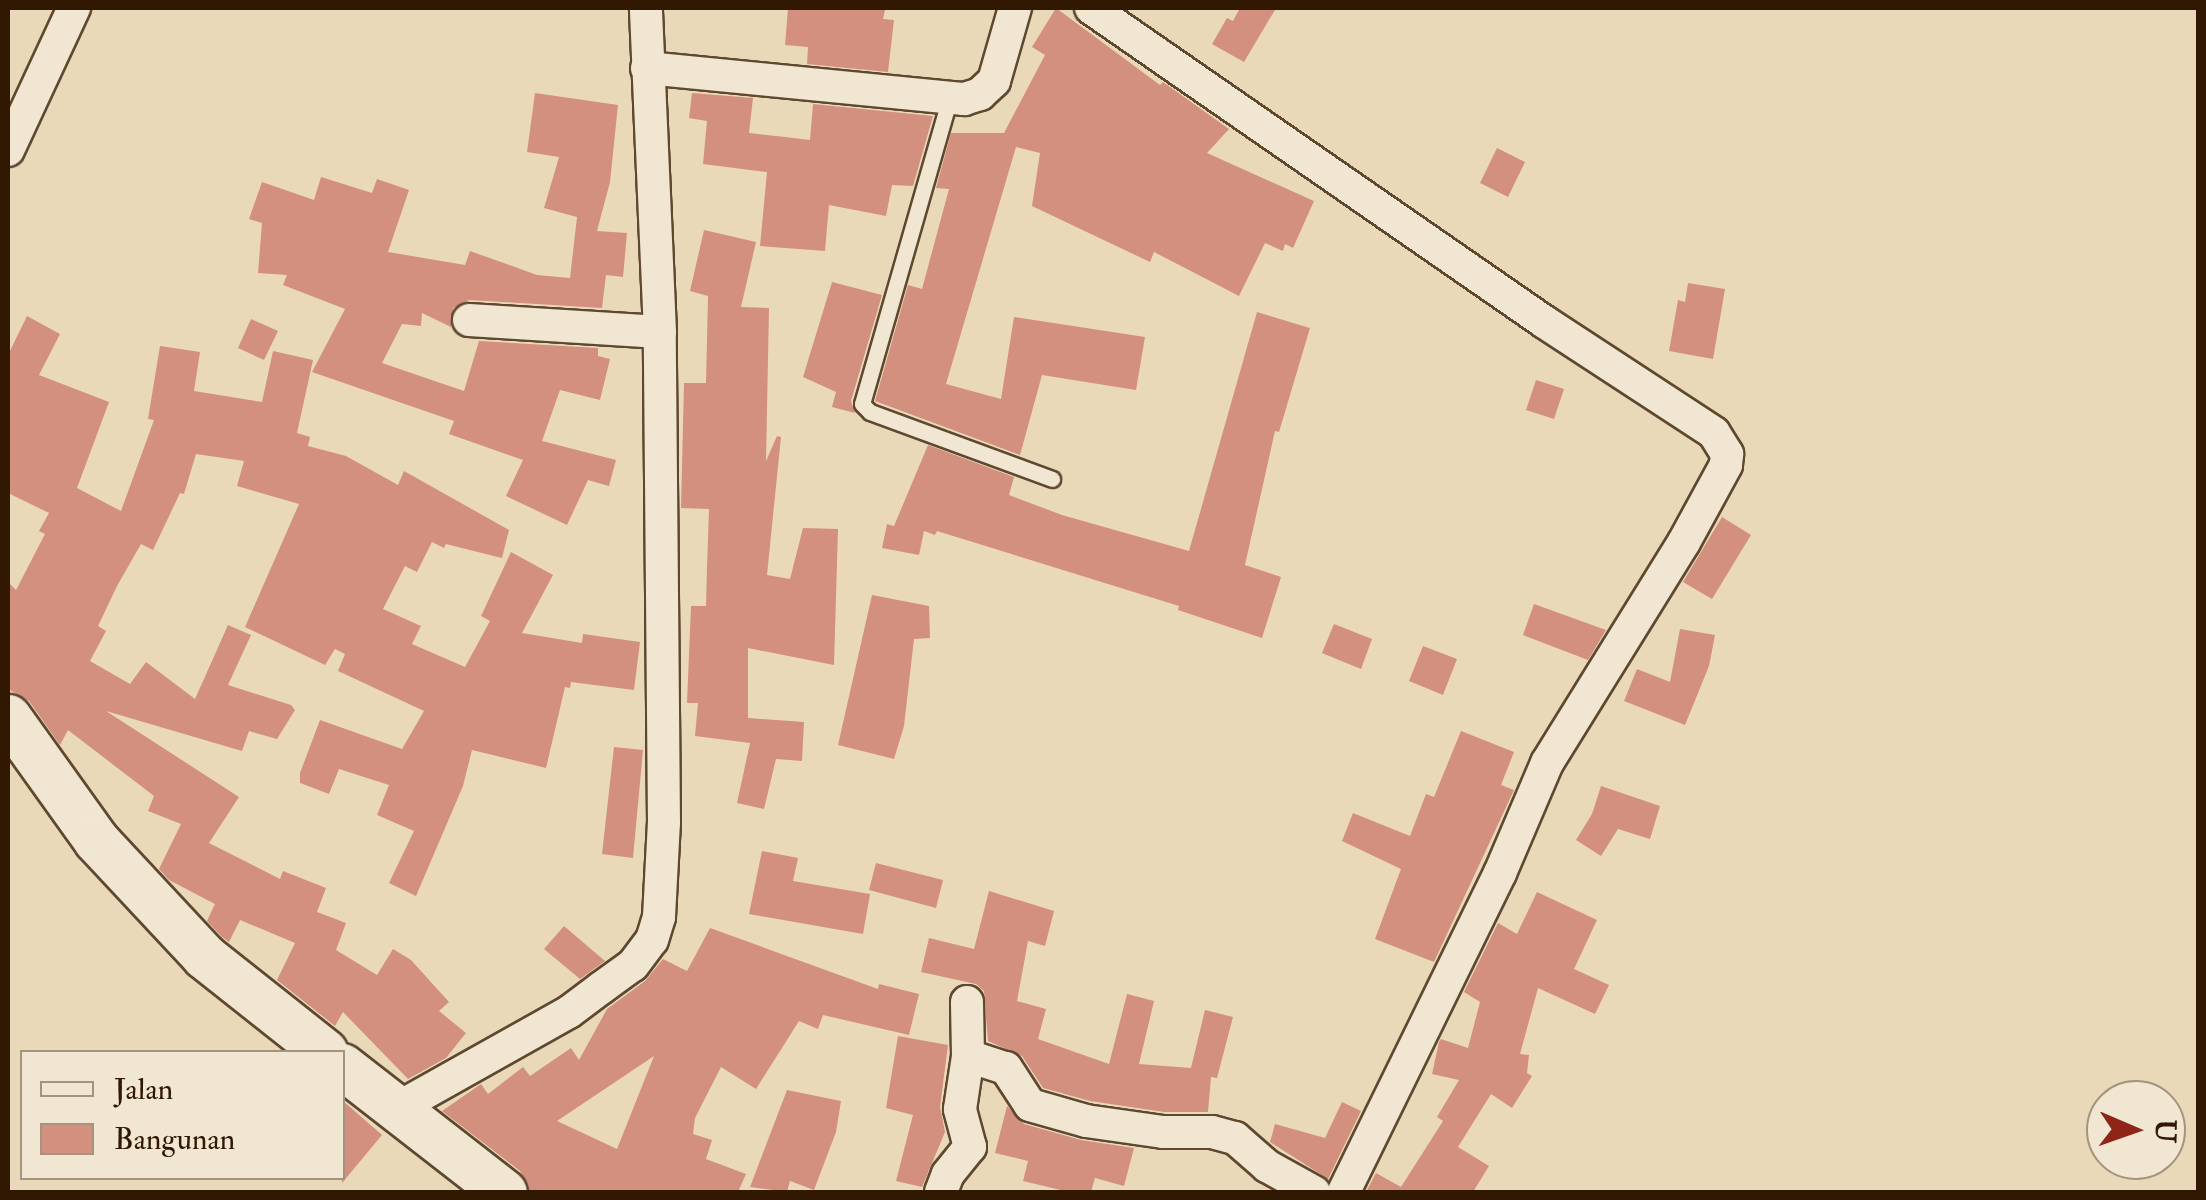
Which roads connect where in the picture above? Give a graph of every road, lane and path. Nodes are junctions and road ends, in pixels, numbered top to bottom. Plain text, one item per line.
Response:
1 (74, 8) edge
2 (646, 8) edge
3 (1015, 8) edge
4 (1091, 8) edge
5 (647, 68) junction
6 (950, 97) junction
7 (8, 150) edge
8 (469, 320) dead end
9 (660, 332) junction
10 (1052, 479) dead end
11 (8, 717) edge
12 (966, 1002) dead end
13 (322, 1050) edge
14 (968, 1056) junction
15 (345, 1068) edge
16 (396, 1109) junction
17 (499, 1191) edge
18 (940, 1192) edge
19 (1314, 1192) edge
20 (1344, 1192) edge

1 - 7 street
2 - 5 street
3 - 6 street
4 - 20 street
5 - 6 street
5 - 9 street
6 - 10 lane
8 - 9 street
9 - 16 street
11 - 13 street
12 - 14 street
14 - 18 street
14 - 19 street
15 - 16 street
16 - 17 street

